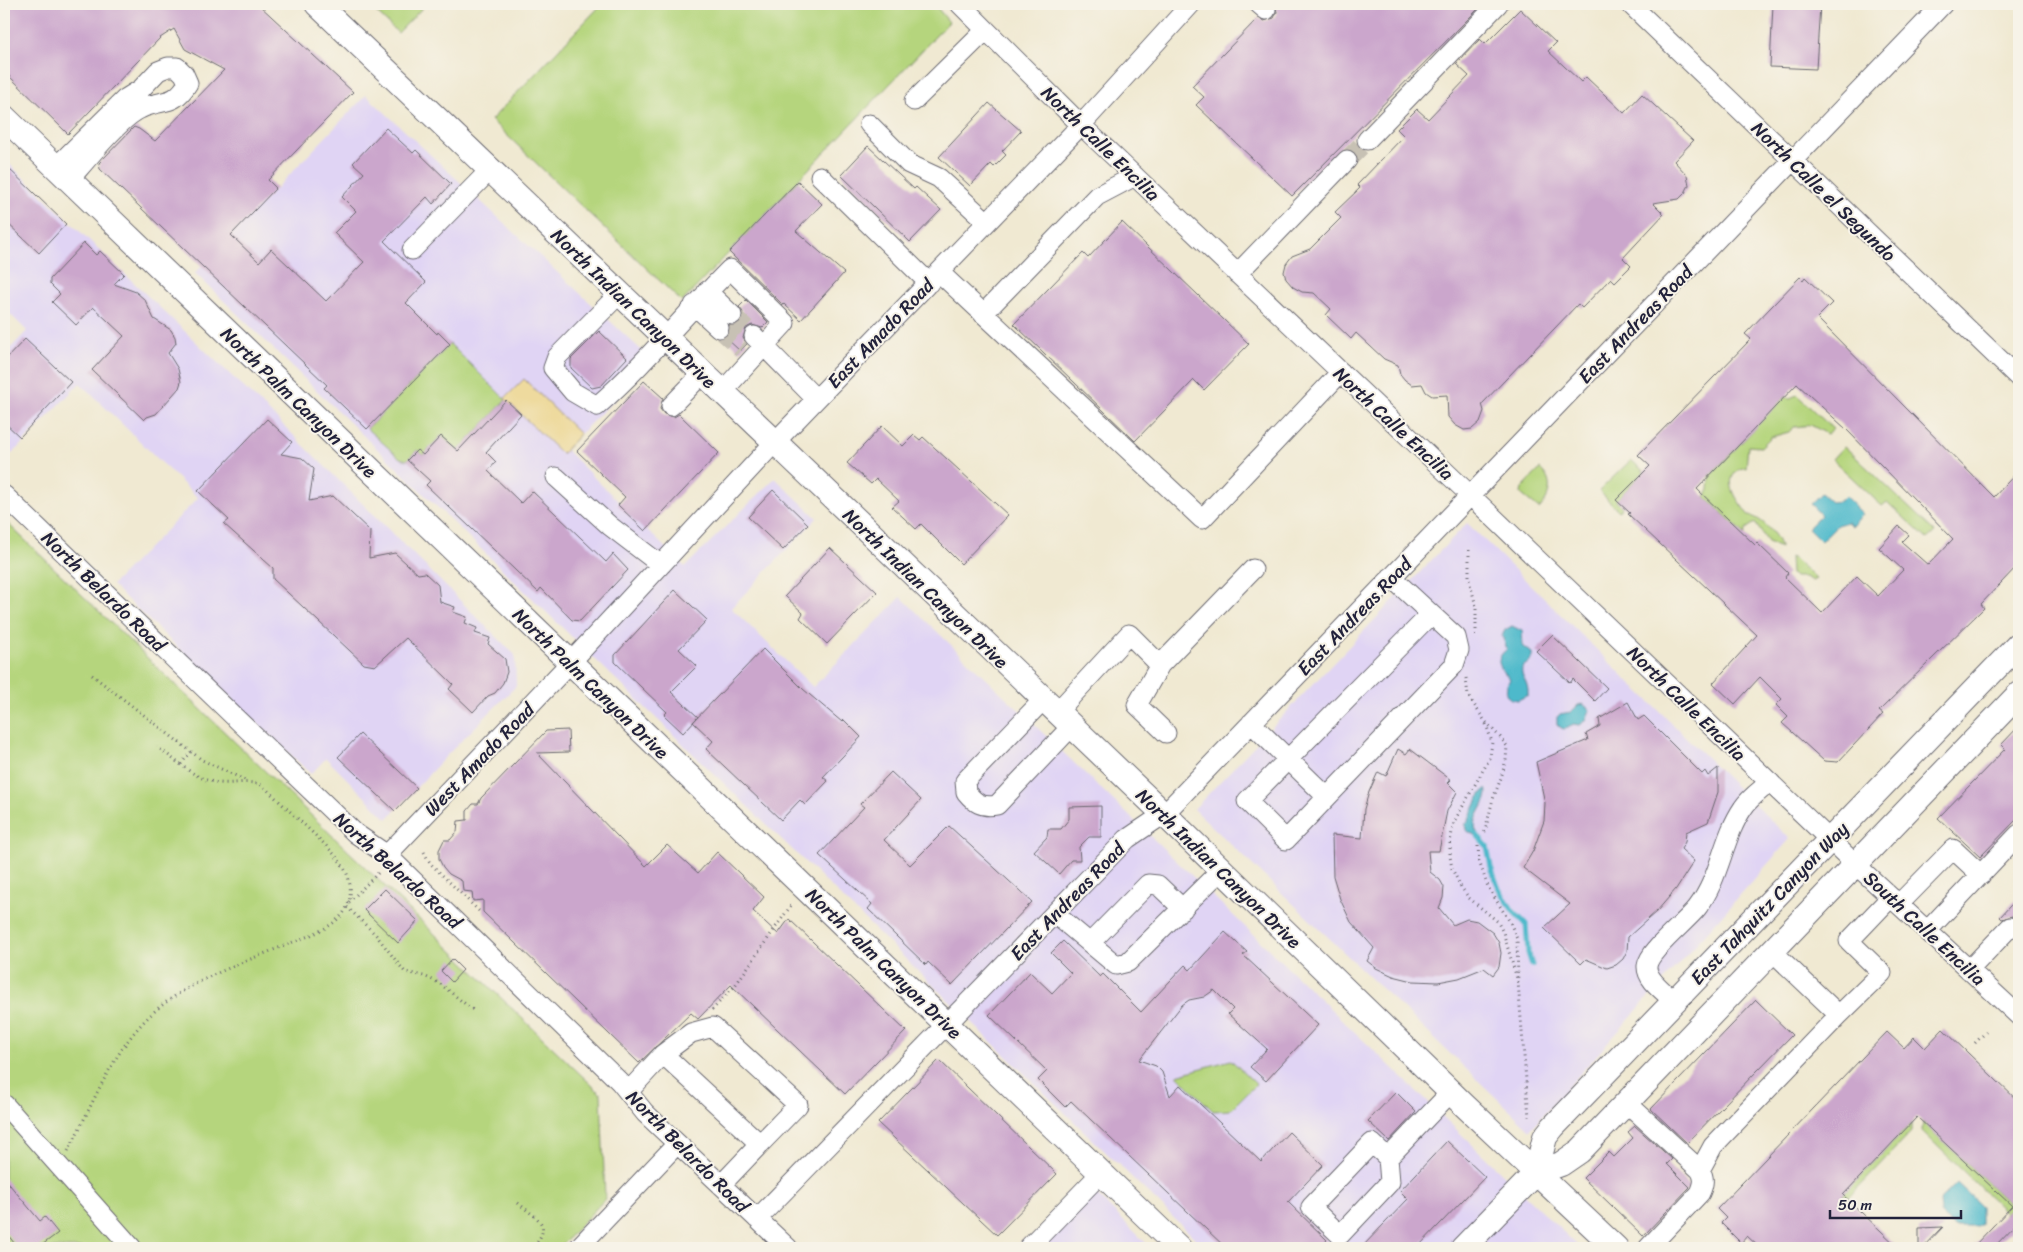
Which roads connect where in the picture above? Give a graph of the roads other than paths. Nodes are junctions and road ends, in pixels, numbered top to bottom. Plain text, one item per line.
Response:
1 (317, 4) edge
2 (960, 4) edge
3 (1191, 4) edge
4 (1498, 4) edge
5 (1630, 4) edge
6 (1943, 4) edge
7 (986, 30) junction
8 (141, 89) junction
9 (914, 101) dead end
10 (154, 104) junction
11 (4, 117) edge
12 (869, 124) dead end
13 (1081, 125) junction
14 (1367, 140) tunnel mouth
15 (1347, 160) tunnel mouth
16 (1793, 161) junction
17 (490, 170) junction
18 (62, 173) junction
19 (820, 176) dead end
20 (1135, 176) junction
21 (987, 222) junction
22 (412, 250) dead end
23 (1237, 274) junction
24 (934, 278) junction
25 (707, 291) junction
26 (619, 294) junction
27 (694, 305) junction
28 (983, 314) junction
29 (664, 337) junction
30 (753, 348) junction
31 (1341, 372) junction
32 (702, 374) junction
33 (2019, 378) edge
34 (722, 392) junction
35 (816, 399) junction
36 (671, 406) dead end
37 (774, 443) junction
38 (556, 477) dead end
39 (1470, 494) junction
40 (4, 495) edge
41 (661, 565) junction
42 (1253, 569) dead end
43 (1391, 577) junction
44 (1431, 614) junction
45 (2019, 644) edge
46 (570, 663) junction
47 (1160, 665) junction
48 (2019, 694) edge
49 (1058, 713) junction
50 (1251, 723) junction
51 (1166, 733) dead end
52 (1288, 760) junction
53 (1770, 782) junction
54 (1326, 797) junction
55 (1164, 814) junction
56 (2019, 834) edge
57 (1830, 840) junction
58 (389, 857) junction
59 (1855, 864) junction
60 (1221, 870) junction
61 (1981, 875) junction
62 (1895, 901) junction
63 (1183, 909) junction
64 (1055, 914) junction
65 (2010, 927) dead end
66 (1928, 931) junction
67 (1090, 943) junction
68 (1772, 951) junction
69 (1969, 970) junction
70 (1674, 1001) junction
71 (1839, 1015) junction
72 (2019, 1016) edge
73 (948, 1025) junction
74 (664, 1054) junction
75 (628, 1092) junction
76 (1451, 1092) junction
77 (1627, 1103) junction
78 (4, 1104) edge
79 (677, 1144) junction
80 (760, 1144) junction
81 (1388, 1158) junction
82 (1700, 1170) junction
83 (1536, 1172) junction
84 (1101, 1173) junction
85 (721, 1185) junction
86 (757, 1219) junction
87 (127, 1242) edge
88 (578, 1248) edge
89 (788, 1248) edge
90 (1028, 1248) edge
91 (1180, 1248) edge
92 (1463, 1248) edge
93 (1616, 1248) edge
94 (1648, 1248) edge

1 - 17 main road, North Indian Canyon Drive
2 - 7 street, North Calle Encilia
3 - 13 street, East Amado Road
4 - 14 street
5 - 16 street, North Calle el Segundo
6 - 16 street, East Andreas Road
7 - 9 street
7 - 13 street, North Calle Encilia
8 - 10 street
8 - 10 street
8 - 18 street
10 - 18 street
11 - 18 main road, North Palm Canyon Drive
12 - 21 street
13 - 20 street, North Calle Encilia
13 - 21 street, East Amado Road
15 - 23 street
16 - 33 street, North Calle el Segundo
16 - 39 street, East Andreas Road
17 - 22 street
17 - 26 main road, North Indian Canyon Drive
18 - 46 main road, North Palm Canyon Drive
19 - 24 street
20 - 23 street, North Calle Encilia
20 - 28 street
21 - 24 street, East Amado Road
23 - 31 street, North Calle Encilia
24 - 28 street
24 - 35 street, East Amado Road
25 - 27 street
25 - 27 street
25 - 30 street
26 - 29 main road, North Indian Canyon Drive
26 - 29 street
27 - 29 street
28 - 31 street
29 - 32 main road, North Indian Canyon Drive
30 - 34 street
30 - 35 street
31 - 39 street, North Calle Encilia
32 - 34 main road, North Indian Canyon Drive
32 - 36 street
34 - 37 main road, North Indian Canyon Drive
35 - 37 street, East Amado Road
37 - 41 street, East Amado Road
37 - 49 main road, North Indian Canyon Drive
38 - 41 street
39 - 43 street, East Andreas Road
39 - 53 street, North Calle Encilia
40 - 58 street, North Belardo Road
41 - 46 street, East Amado Road
42 - 47 street
43 - 44 street
43 - 50 street, East Andreas Road
44 - 52 street
44 - 54 street
45 - 57 main road, East Tahquitz Canyon Way
46 - 58 street, West Amado Road
46 - 73 main road, North Palm Canyon Drive
47 - 49 street
47 - 51 street
48 - 59 main road, East Tahquitz Canyon Way
49 - 49 street
49 - 55 main road, North Indian Canyon Drive
50 - 52 street
50 - 55 street, East Andreas Road
52 - 54 street
52 - 54 street
53 - 57 street, North Calle Encilia
53 - 70 street
55 - 60 main road, North Indian Canyon Drive
55 - 64 street, East Andreas Road
56 - 61 street
57 - 59 street, South Calle Encilia
57 - 70 main road, East Tahquitz Canyon Way
58 - 75 street, North Belardo Road
59 - 62 street, South Calle Encilia
59 - 68 main road, East Tahquitz Canyon Way
60 - 63 street
60 - 76 main road, North Indian Canyon Drive
61 - 62 street
61 - 66 street
62 - 66 street, South Calle Encilia
62 - 71 street
63 - 67 street
63 - 67 street
64 - 67 street
64 - 73 street, East Andreas Road
65 - 69 street
66 - 69 street, South Calle Encilia
68 - 71 street
68 - 77 main road, East Tahquitz Canyon Way
69 - 72 street, South Calle Encilia
70 - 83 main road, East Tahquitz Canyon Way
71 - 82 street
73 - 84 main road, North Palm Canyon Drive
73 - 86 street, East Andreas Road
74 - 75 street
74 - 80 street
74 - 80 street
75 - 79 street, North Belardo Road
76 - 81 street
76 - 83 main road, North Indian Canyon Drive
77 - 82 street
77 - 83 main road, East Tahquitz Canyon Way
78 - 87 street
79 - 85 street, North Belardo Road
79 - 88 street
80 - 85 street
81 - 81 street
82 - 94 street
83 - 92 main road, East Tahquitz Canyon Way
83 - 93 main road, North Indian Canyon Drive
84 - 90 street
84 - 91 main road, North Palm Canyon Drive
85 - 86 street, North Belardo Road
86 - 89 street, North Belardo Road

